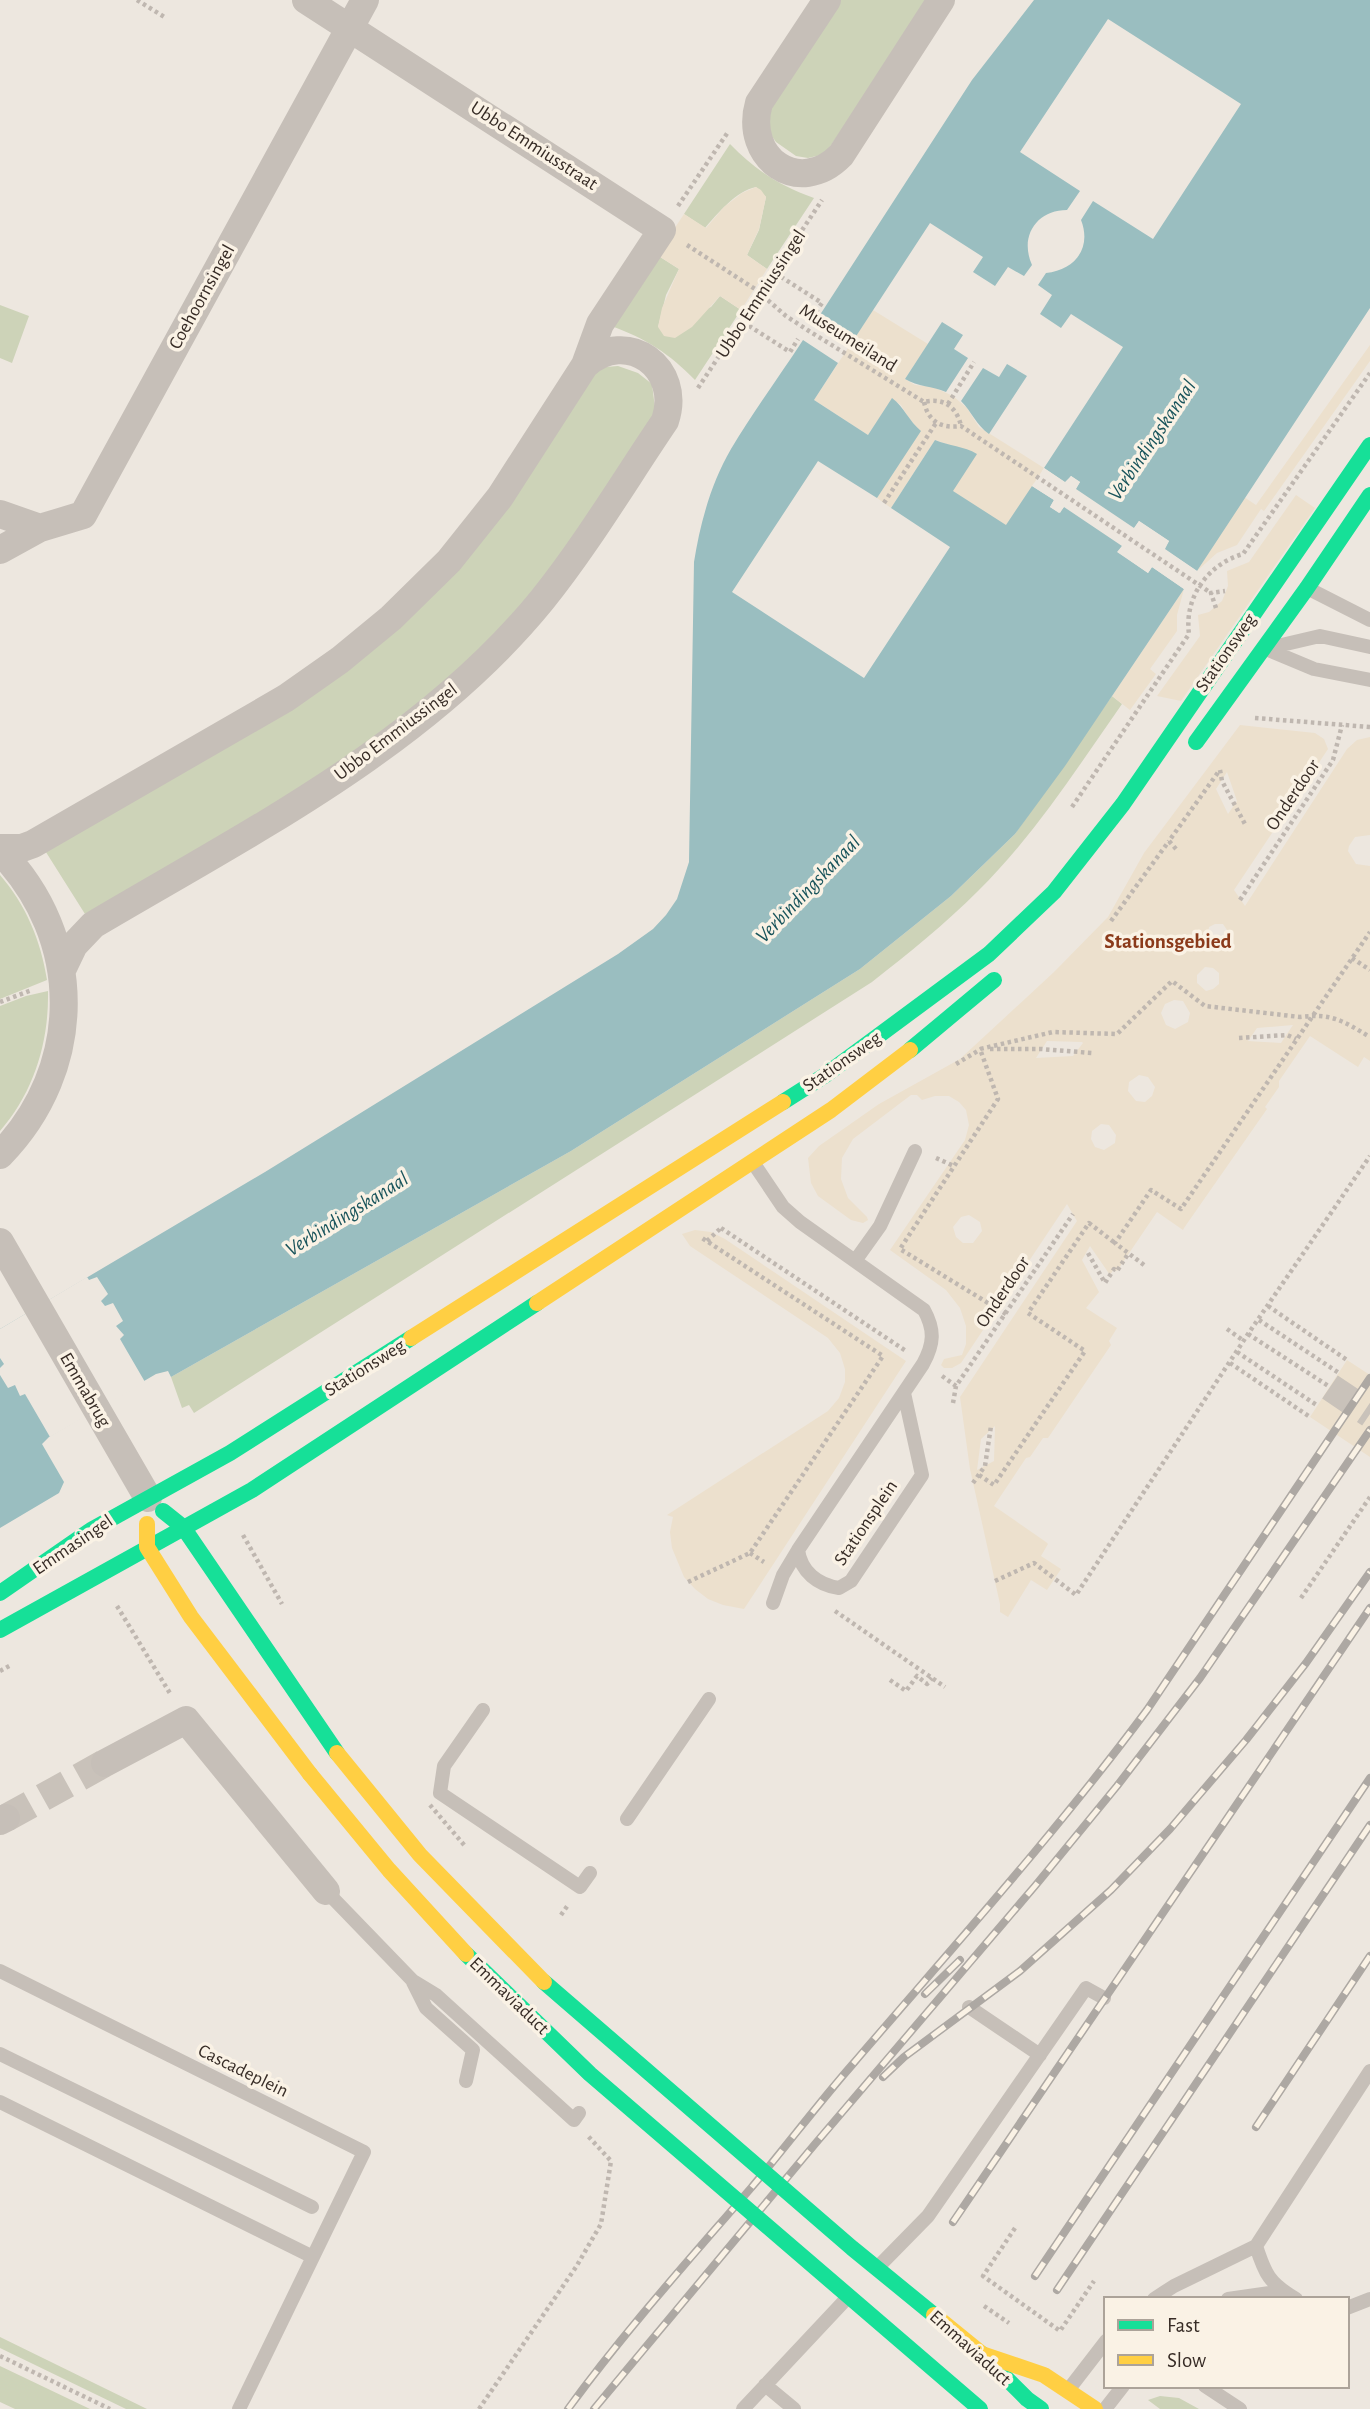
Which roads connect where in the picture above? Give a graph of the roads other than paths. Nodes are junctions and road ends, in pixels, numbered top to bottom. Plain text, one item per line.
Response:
1 (306, 0) edge
2 (365, 0) edge
3 (827, 0) edge
4 (941, 0) edge
5 (350, 27) junction
6 (585, 365) junction
7 (1370, 445) edge
8 (1370, 495) edge
9 (0, 514) edge
10 (40, 528) junction
11 (0, 550) edge
12 (1307, 588) junction
13 (1265, 598) junction
14 (1370, 620) edge
15 (1370, 647) edge
16 (1264, 648) junction
17 (1370, 680) edge
18 (1188, 752) dead end
19 (0, 849) edge
20 (1008, 967) dead end
21 (62, 970) junction
22 (742, 1147) junction
23 (915, 1151) dead end
24 (0, 1155) edge
25 (0, 1242) edge
26 (855, 1261) junction
27 (904, 1393) junction
28 (148, 1498) junction
29 (183, 1528) junction
30 (147, 1547) junction
31 (798, 1550) junction
32 (0, 1592) edge
33 (773, 1603) dead end
34 (0, 1630) edge
35 (709, 1699) dead end
36 (483, 1710) dead end
37 (106, 1763) tunnel mouth
38 (627, 1819) dead end
39 (590, 1873) dead end
40 (326, 1891) joint
41 (0, 1972) edge
42 (413, 1981) junction
43 (1104, 1998) dead end
44 (969, 2007) dead end
45 (0, 2054) edge
46 (1040, 2055) junction
47 (1370, 2071) edge
48 (466, 2081) dead end
49 (0, 2102) edge
50 (576, 2116) road end
51 (312, 2207) dead end
52 (1256, 2246) junction
53 (313, 2258) junction
54 (1285, 2296) edge
55 (1157, 2297) edge
56 (1266, 2297) edge
57 (1370, 2299) edge
58 (1349, 2307) edge
59 (1104, 2344) edge
60 (982, 2354) junction
61 (765, 2385) junction
62 (1121, 2388) edge
63 (1208, 2388) edge
64 (1060, 2399) dead end
65 (239, 2409) edge
66 (743, 2409) edge
67 (794, 2409) edge
68 (980, 2409) edge
69 (1041, 2409) edge
70 (1095, 2409) edge
71 (1105, 2409) edge
72 (1240, 2409) edge

1 - 5 street, Ubbo Emmiusstraat
2 - 5 street, Coehoornsingel
3 - 4 street
5 - 6 street, Ubbo Emmiusstraat
5 - 10 street, Coehoornsingel
6 - 19 street
6 - 21 street, Ubbo Emmiussingel
7 - 13 main road, Stationsweg
8 - 12 main road, Stationsweg
9 - 10 street
10 - 11 street, Coehoornsingel
12 - 13 lane
12 - 14 lane
12 - 16 main road, Stationsweg
13 - 16 lane
13 - 22 main road, Stationsweg
15 - 16 lane
16 - 17 lane
16 - 18 main road, Stationsweg
19 - 21 street
20 - 22 main road, Stationsweg
21 - 24 street
22 - 26 lane
22 - 28 main road, Stationsweg
22 - 29 main road, Stationsweg
23 - 26 lane
25 - 28 street, Emmabrug
26 - 27 lane
27 - 31 lane
27 - 31 lane, Stationsplein
28 - 29 main road, Emmabrug
28 - 30 main road
28 - 32 main road, Emmasingel
29 - 30 main road, Stationsweg
29 - 60 main road, Emmaviaduct, bridge
30 - 34 main road, Emmasingel
30 - 68 main road, Emmaviaduct, bridge
31 - 33 lane
35 - 38 lane
36 - 39 lane
37 - 40 street
40 - 42 lane
41 - 53 lane, Cascadeplein
42 - 48 lane
42 - 50 lane
43 - 46 lane
44 - 46 lane
45 - 51 lane
46 - 61 lane
47 - 52 lane
49 - 53 lane
52 - 54 lane
52 - 55 lane
53 - 65 lane, Cascadeplein
54 - 56 lane
57 - 58 lane
59 - 64 lane
60 - 69 main road, Emmaviaduct
60 - 70 main road, bridge
61 - 66 lane
61 - 67 lane
62 - 71 lane
63 - 72 lane

